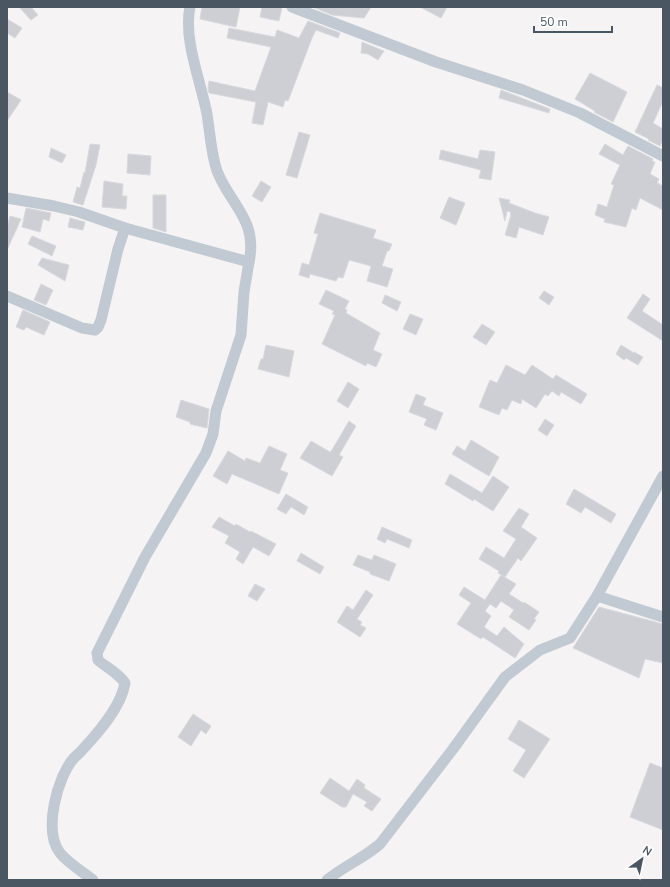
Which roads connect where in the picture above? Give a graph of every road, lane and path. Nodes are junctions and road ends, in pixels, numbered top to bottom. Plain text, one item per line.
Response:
1 (190, 7) edge
2 (292, 7) edge
3 (663, 156) edge
4 (7, 198) edge
5 (125, 228) junction
6 (249, 262) junction
7 (7, 296) edge
8 (663, 476) edge
9 (597, 596) junction
10 (663, 617) edge
11 (93, 880) edge
12 (327, 880) edge

1 - 6 street
2 - 3 street
4 - 5 street
5 - 6 street
5 - 7 street
6 - 11 street
8 - 9 street
9 - 10 street
9 - 12 street

